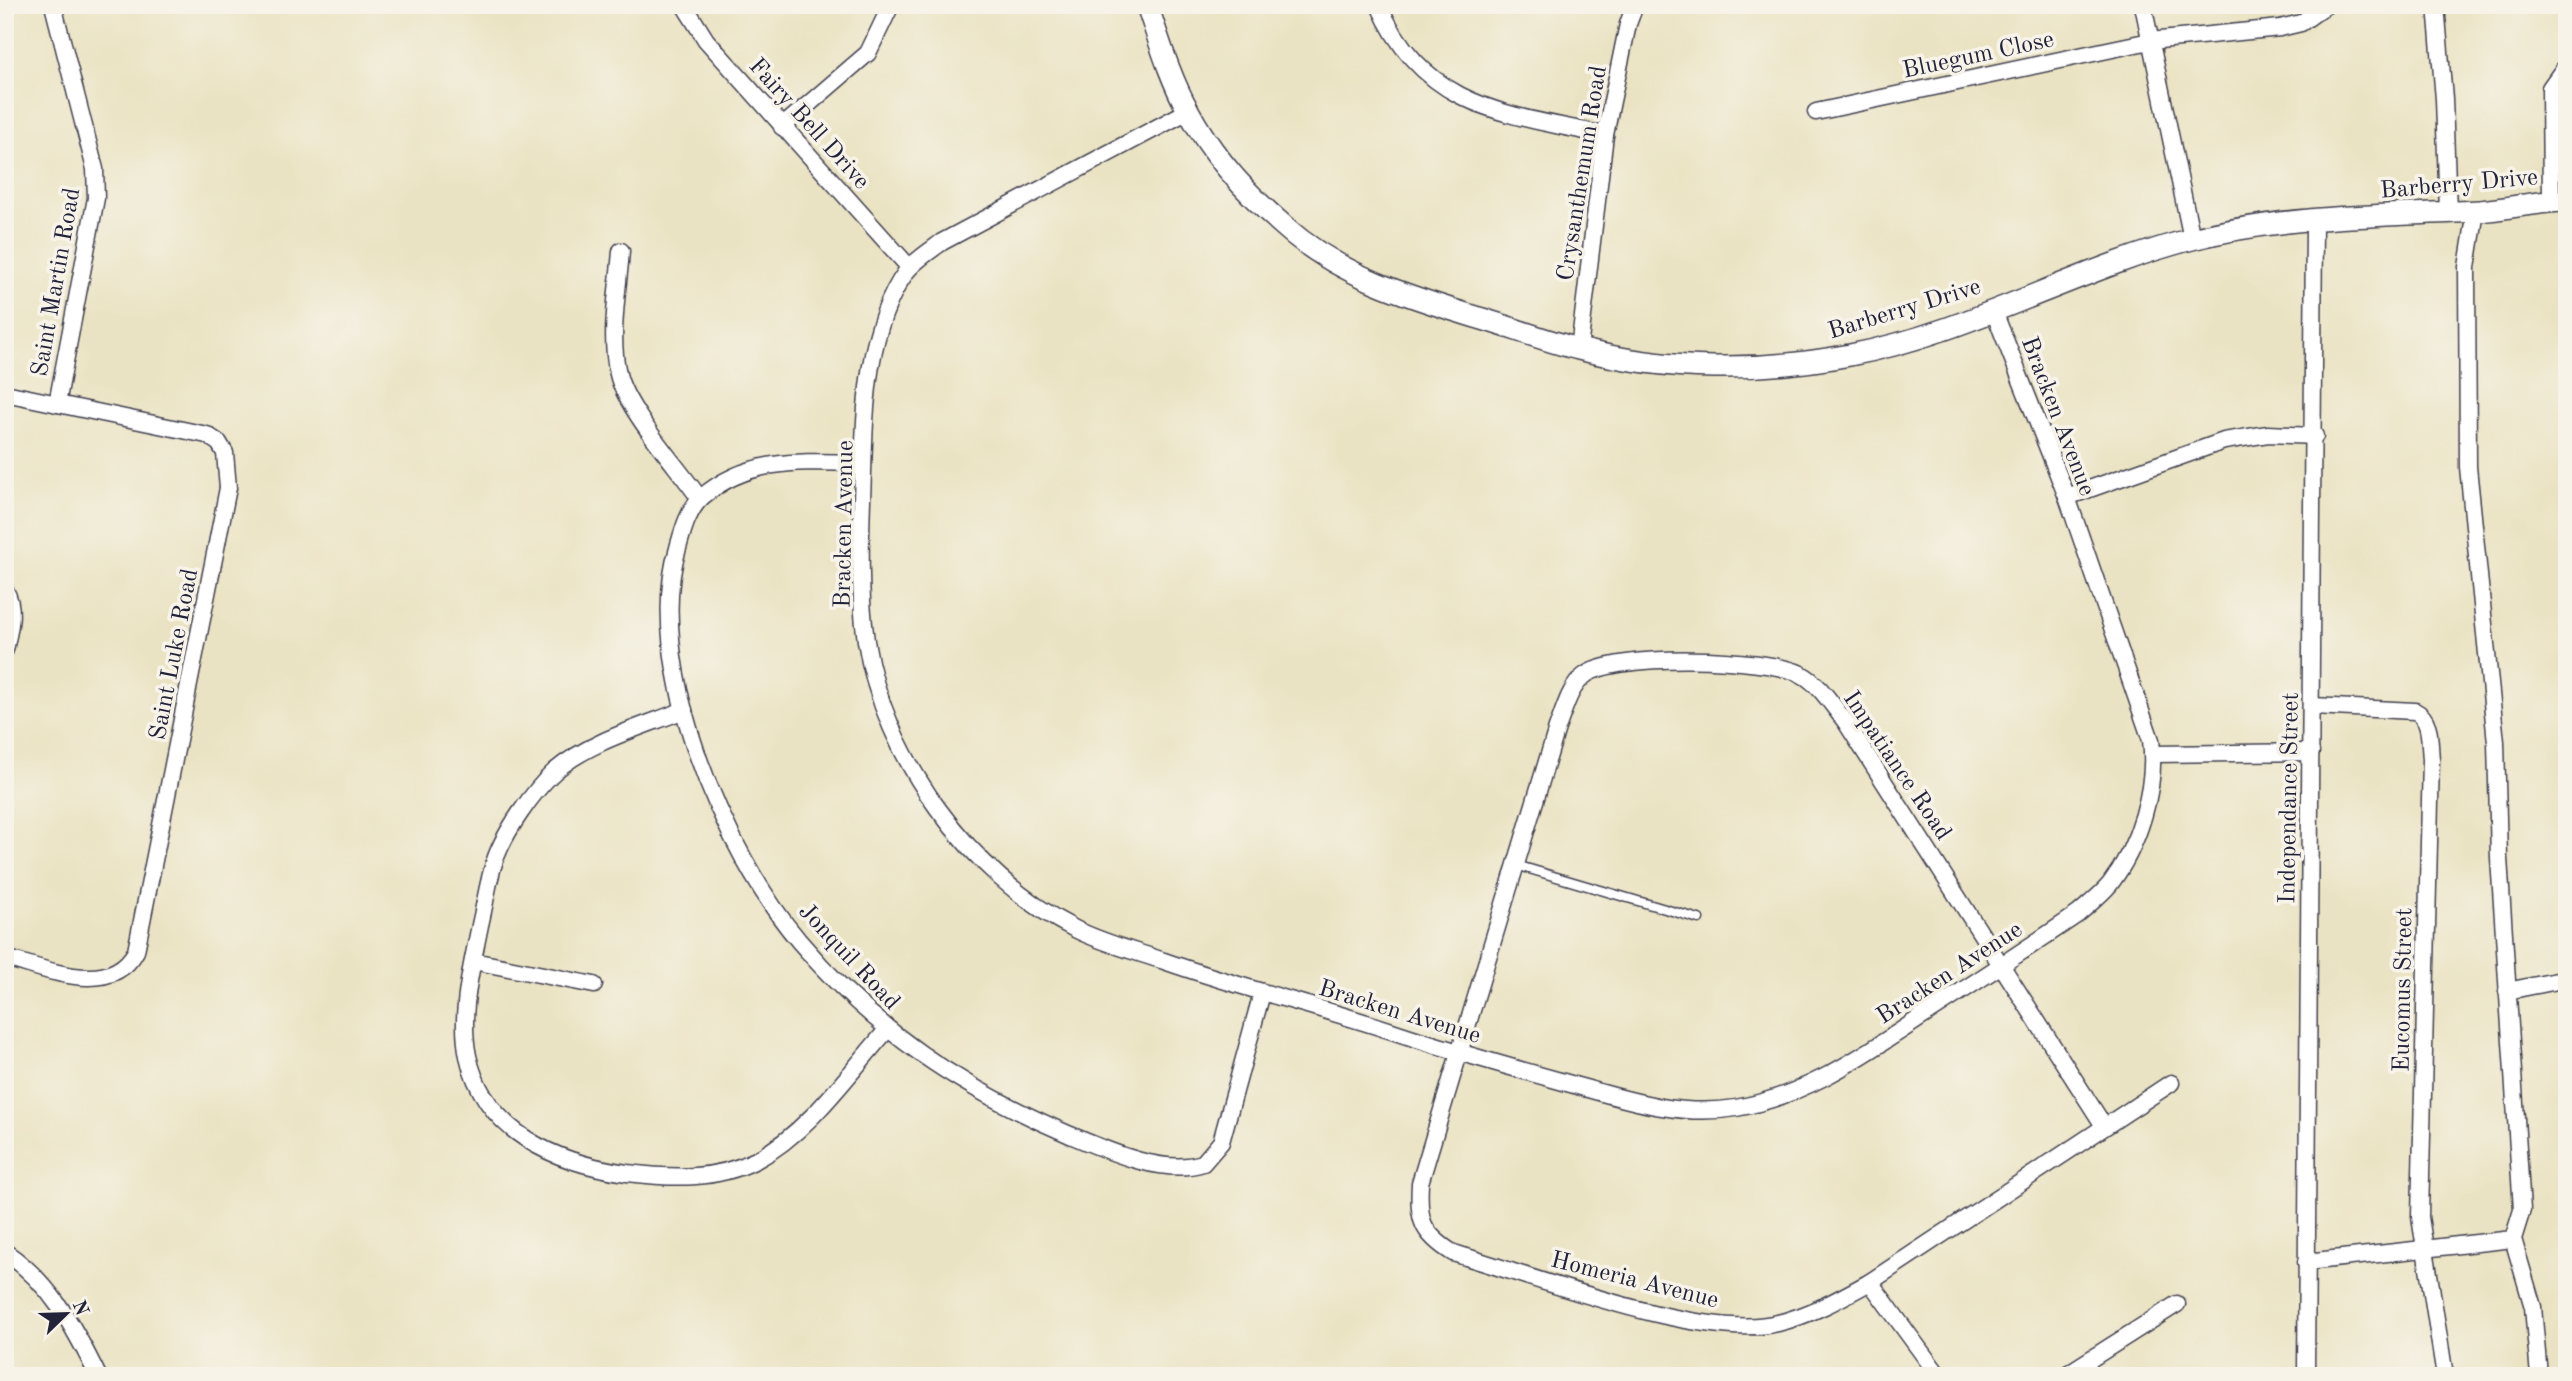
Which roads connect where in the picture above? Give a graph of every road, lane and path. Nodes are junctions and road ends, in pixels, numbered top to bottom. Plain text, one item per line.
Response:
1 (53, 5) edge
2 (684, 5) edge
3 (891, 5) edge
4 (1147, 5) edge
5 (1379, 5) edge
6 (1635, 5) edge
7 (2143, 5) edge
8 (2326, 5) edge
9 (2436, 5) edge
10 (2150, 41) junction
11 (2567, 64) edge
12 (1188, 111) junction
13 (1816, 112) dead end
14 (782, 127) junction
15 (1605, 135) junction
16 (2559, 201) edge
17 (2476, 211) junction
18 (2448, 212) junction
19 (2314, 220) junction
20 (2192, 239) junction
21 (621, 251) dead end
22 (909, 267) junction
23 (1993, 309) junction
24 (1578, 349) junction
25 (5, 393) edge
26 (57, 404) junction
27 (2315, 436) junction
28 (863, 463) junction
29 (2067, 497) junction
30 (700, 499) junction
31 (5, 590) edge
32 (5, 650) edge
33 (2312, 706) junction
34 (684, 710) junction
35 (2311, 752) junction
36 (2153, 754) junction
37 (1516, 865) junction
38 (1699, 919) dead end
39 (5, 958) edge
40 (472, 961) junction
41 (2001, 966) junction
42 (2567, 979) edge
43 (594, 985) dead end
44 (2507, 991) junction
45 (1262, 993) junction
46 (887, 1030) junction
47 (1460, 1053) junction
48 (2171, 1083) dead end
49 (2104, 1126) junction
50 (2513, 1239) junction
51 (2422, 1248) junction
52 (5, 1252) edge
53 (2306, 1262) junction
54 (1870, 1282) junction
55 (2177, 1304) dead end
56 (98, 1376) edge
57 (1939, 1376) edge
58 (2064, 1376) edge
59 (2306, 1376) edge
60 (2445, 1376) edge
61 (2539, 1376) edge

1 - 26 street, Saint Martin Road
2 - 14 street, Fairy Bell Drive
3 - 14 street
4 - 12 street, Barberry Drive
5 - 15 street
6 - 15 street, Crysanthemum Road
7 - 10 street
8 - 10 street, Bluegum Close
9 - 18 street
10 - 13 street, Bluegum Close
10 - 20 street
11 - 16 street
12 - 22 street, Bracken Avenue
12 - 24 street, Barberry Drive
14 - 22 street, Fairy Bell Drive
15 - 24 street, Crysanthemum Road
16 - 17 street, Barberry Drive
17 - 18 street, Barberry Drive
17 - 44 street
18 - 19 street, Barberry Drive
19 - 20 street, Barberry Drive
19 - 27 street, Independance Street
20 - 23 street, Barberry Drive
21 - 30 street
22 - 28 street, Bracken Avenue
23 - 24 street, Barberry Drive
23 - 29 street, Bracken Avenue
25 - 26 street, Saint Luke Road
26 - 39 street, Saint Luke Road
27 - 29 street
27 - 33 street, Independance Street
28 - 30 street, Jonquil Road
28 - 45 street, Bracken Avenue
29 - 36 street, Bracken Avenue
30 - 34 street, Jonquil Road
31 - 32 street
33 - 35 street, Independance Street
33 - 51 street, Eucomus Street
34 - 40 street
34 - 46 street, Jonquil Road
35 - 36 street
35 - 53 street, Independance Street
36 - 41 street, Bracken Avenue
37 - 38 lane
37 - 41 street, Impatiance Road
37 - 47 street, Impatiance Road
40 - 43 street
40 - 46 street
41 - 47 street, Bracken Avenue
41 - 49 street, Impatiance Road
42 - 44 street
44 - 50 street
45 - 46 street, Jonquil Road
45 - 47 street, Bracken Avenue
47 - 54 street, Homeria Avenue
48 - 49 street, Homeria Avenue
49 - 54 street, Homeria Avenue
50 - 51 street
50 - 61 street
51 - 53 street
51 - 60 street, Eucomus Street
52 - 56 street
53 - 59 street, Independance Street
54 - 57 street
55 - 58 street

